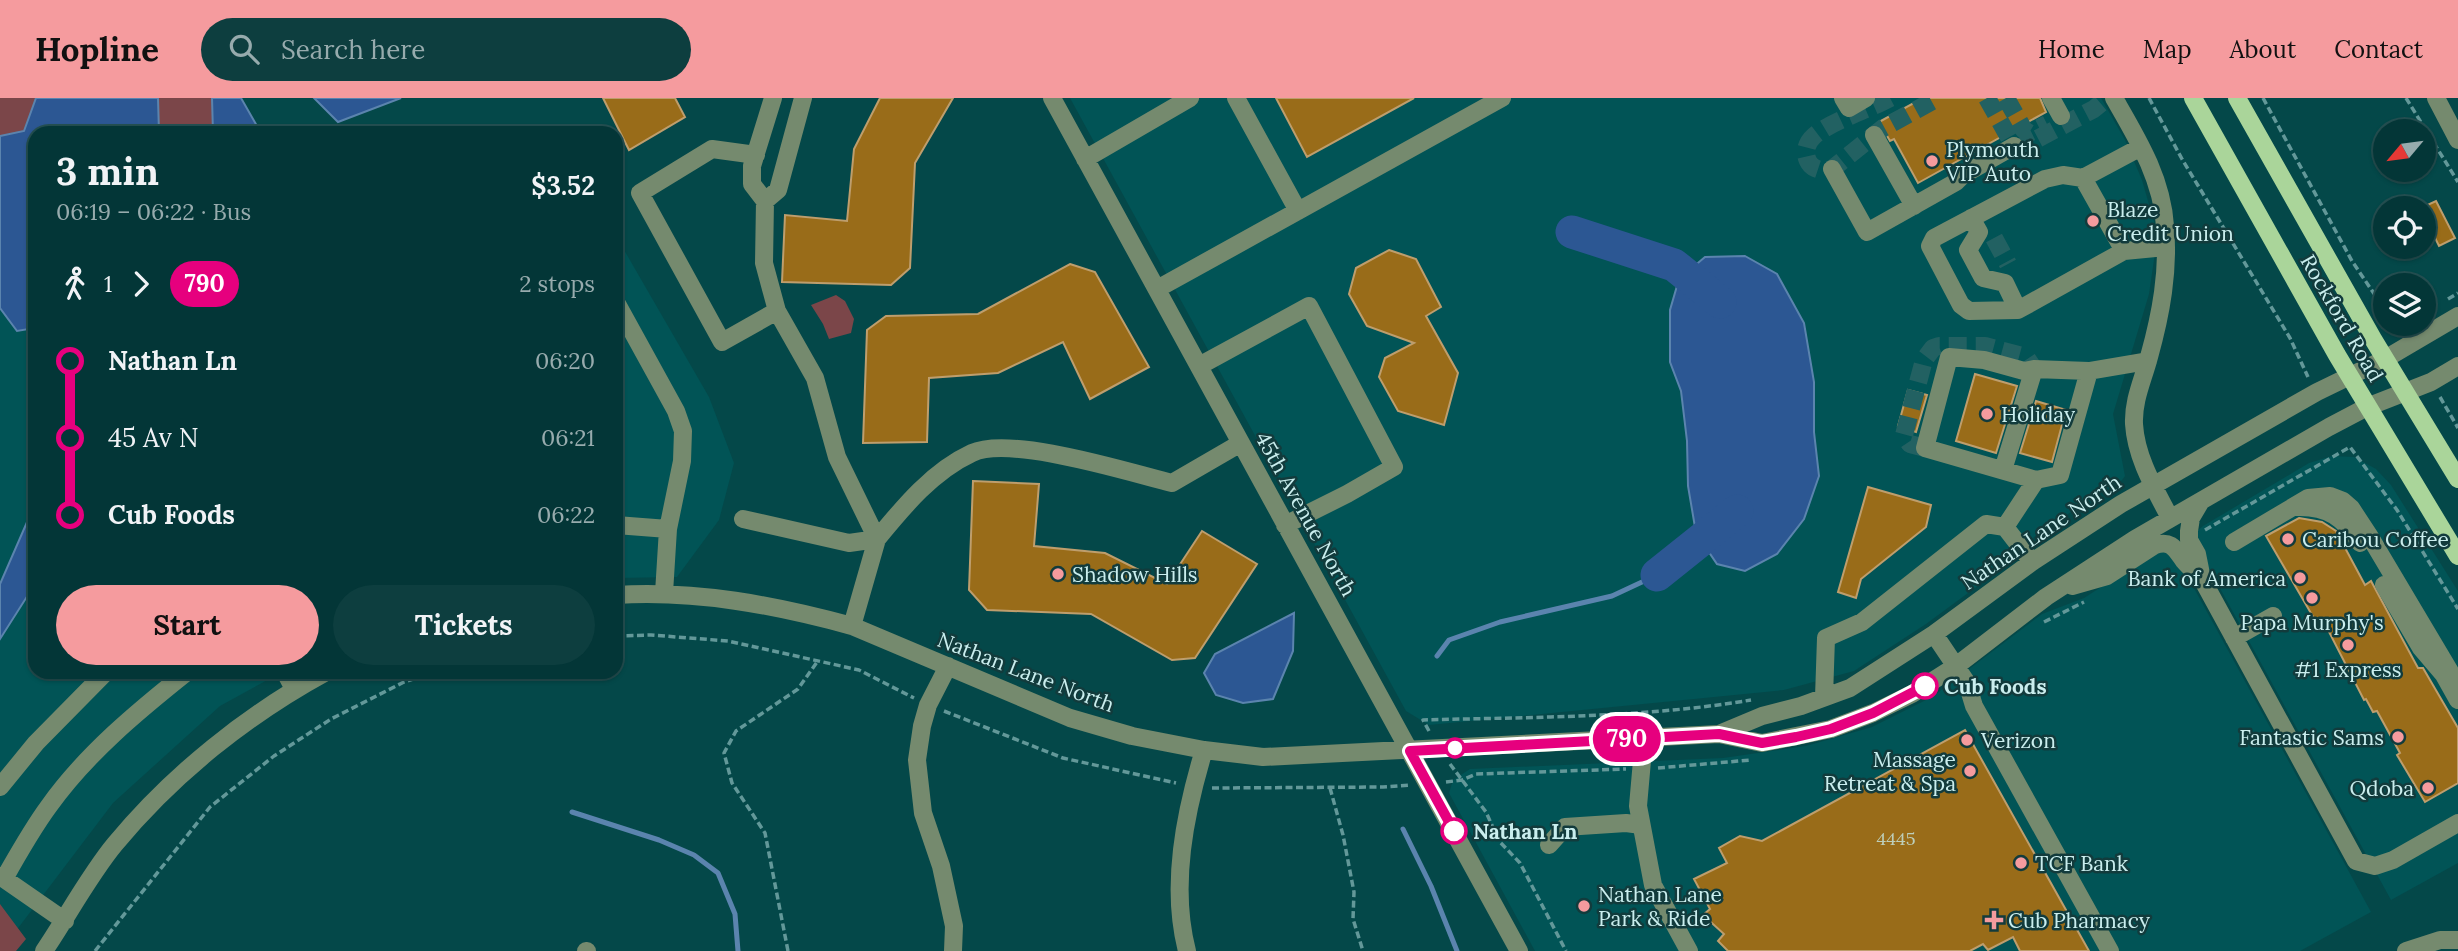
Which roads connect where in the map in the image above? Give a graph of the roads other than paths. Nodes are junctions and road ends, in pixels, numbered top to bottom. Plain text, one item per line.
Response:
1 (773, 98) edge
2 (803, 98) edge
3 (1190, 98) edge
4 (1236, 98) edge
5 (1502, 98) edge
6 (1866, 98) edge
7 (2051, 98) edge
8 (2114, 98) edge
9 (2193, 98) edge
10 (2237, 98) edge
11 (2436, 98) edge
12 (1060, 101) edge
13 (1846, 103) edge
14 (2061, 116) dead end
15 (1874, 135) dead end
16 (2458, 140) edge
17 (2014, 146) dead end
18 (2141, 147) junction
19 (756, 155) junction
20 (1085, 159) junction
21 (1832, 169) dead end
22 (2083, 178) junction
23 (765, 201) junction
24 (1914, 206) junction
25 (1298, 211) junction
26 (1982, 233) junction
27 (2166, 247) junction
28 (2124, 251) junction
29 (1157, 289) junction
30 (2018, 310) junction
31 (777, 311) junction
32 (623, 315) edge
33 (2458, 316) edge
34 (2385, 359) junction
35 (2148, 361) junction
36 (1199, 366) junction
37 (2458, 366) edge
38 (2034, 369) junction
39 (2089, 370) junction
40 (2349, 376) junction
41 (2406, 393) junction
42 (2368, 407) junction
43 (1241, 443) junction
44 (2003, 470) junction
45 (2458, 479) edge
46 (2036, 480) junction
47 (2153, 485) junction
48 (2201, 501) junction
49 (2294, 508) junction
50 (743, 519) dead end
51 (2170, 519) junction
52 (1285, 525) junction
53 (623, 526) edge
54 (2005, 527) junction
55 (668, 529) junction
56 (877, 539) junction
57 (2234, 542) dead end
58 (2458, 556) edge
59 (2032, 562) junction
60 (2202, 579) junction
61 (2056, 591) junction
62 (664, 593) junction
63 (623, 595) edge
64 (2273, 616) dead end
65 (852, 626) junction
66 (1934, 634) junction
67 (2234, 638) junction
68 (948, 666) junction
69 (1956, 666) junction
70 (99, 679) edge
71 (179, 679) edge
72 (289, 679) edge
73 (313, 679) edge
74 (2458, 685) edge
75 (294, 689) junction
76 (1825, 697) junction
77 (2458, 700) edge
78 (1719, 734) junction
79 (1644, 738) junction
80 (1204, 750) junction
81 (1410, 751) junction
82 (0, 788) edge
83 (2458, 823) edge
84 (1641, 825) junction
85 (1549, 845) dead end
86 (2, 878) edge
87 (65, 921) junction
88 (2458, 940) edge
89 (44, 951) edge
90 (953, 951) edge
91 (1187, 951) edge
92 (1519, 951) edge
93 (1689, 951) edge
94 (2110, 951) edge
95 (2406, 951) edge

1 - 19 street
2 - 23 street
3 - 20 street
4 - 25 street
5 - 25 street
6 - 13 street
7 - 14 street
8 - 18 street
9 - 40 main road, Rockford Road
10 - 34 main road, Rockford Road
11 - 16 street
12 - 20 street, 45th Avenue North
15 - 24 street
17 - 24 street
18 - 22 street
18 - 27 street
19 - 23 street
19 - 31 street
20 - 29 street, 45th Avenue North
21 - 24 street
22 - 26 street
22 - 28 street
23 - 31 street
25 - 29 street
26 - 30 street
26 - 30 street
27 - 28 street
27 - 35 street
28 - 30 street
29 - 36 street, 45th Avenue North
31 - 56 street
32 - 55 street
33 - 34 street, Nathan Lane North
34 - 40 street, Nathan Lane North
34 - 41 main road, Rockford Road
35 - 39 street
35 - 47 street
36 - 43 street, 45th Avenue North
36 - 52 street
37 - 41 street, Nathan Lane North
38 - 39 street
38 - 44 street
38 - 44 street
39 - 46 street
40 - 42 main road, Rockford Road
40 - 47 street, Nathan Lane North
41 - 42 street, Nathan Lane North
41 - 45 main road, Rockford Road
42 - 48 street, Nathan Lane North
42 - 58 main road, Rockford Road
43 - 52 street, 45th Avenue North
43 - 56 street
44 - 46 street
46 - 54 street
47 - 51 street
47 - 59 street, Nathan Lane North
48 - 51 street, Nathan Lane North
48 - 60 street
49 - 57 street
49 - 74 street
49 - 77 street
50 - 56 street
51 - 61 street, Nathan Lane North
52 - 81 street, 45th Avenue North
53 - 55 street
54 - 59 street
54 - 76 street
55 - 62 street
56 - 65 street
59 - 66 street, Nathan Lane North
60 - 61 street
60 - 67 street
61 - 69 street, Nathan Lane North
62 - 63 street, Nathan Lane North
62 - 65 street, Nathan Lane North
64 - 67 street
65 - 68 street, Nathan Lane North
66 - 69 street
66 - 76 street, Nathan Lane North
67 - 83 street
68 - 80 street, Nathan Lane North
68 - 90 street
69 - 78 street, Nathan Lane North
69 - 94 street
70 - 82 street
71 - 86 street
72 - 75 street
73 - 75 street
75 - 87 street
76 - 78 street, Nathan Lane North
78 - 79 street, Nathan Lane North
79 - 81 street, Nathan Lane North
79 - 84 street
80 - 81 street, Nathan Lane North
80 - 91 street
81 - 92 street, 45th Avenue North
84 - 85 street
84 - 93 street
86 - 87 street
87 - 89 street
88 - 95 street

